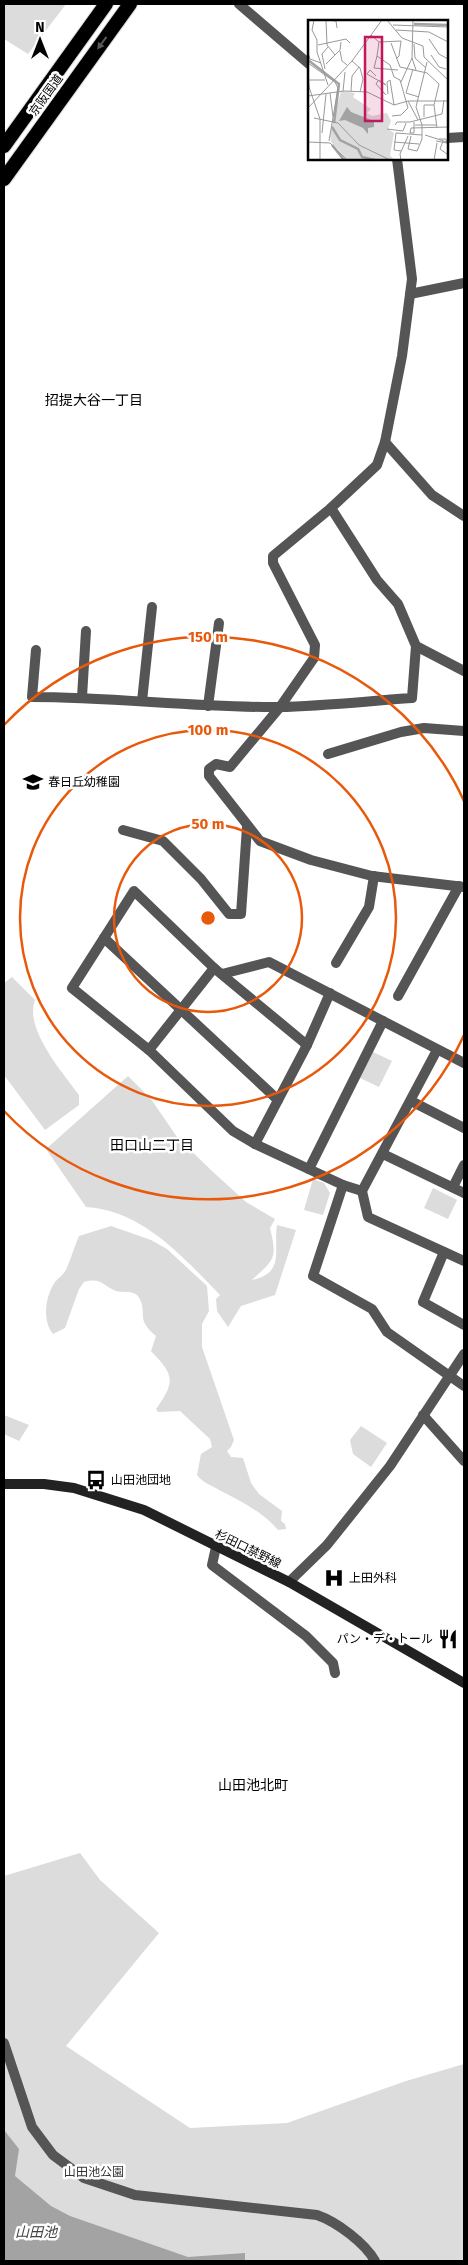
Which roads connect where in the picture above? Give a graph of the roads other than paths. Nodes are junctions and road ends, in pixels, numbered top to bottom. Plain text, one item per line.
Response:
1 (106, 4) edge
2 (130, 4) edge
3 (239, 4) edge
4 (308, 63) edge
5 (464, 137) edge
6 (448, 138) edge
7 (4, 146) edge
8 (397, 160) edge
9 (4, 179) edge
10 (464, 282) edge
11 (410, 294) junction
12 (385, 442) junction
13 (331, 508) junction
14 (464, 516) edge
15 (152, 607) dead end
16 (219, 623) dead end
17 (86, 632) dead end
18 (416, 646) junction
19 (36, 650) dead end
20 (464, 671) edge
21 (82, 698) junction
22 (142, 701) junction
23 (208, 706) junction
24 (280, 707) junction
25 (464, 731) edge
26 (328, 754) dead end
27 (247, 827) junction
28 (123, 830) dead end
29 (374, 876) junction
30 (462, 887) edge
31 (104, 938) junction
32 (336, 963) dead end
33 (218, 971) junction
34 (330, 993) junction
35 (398, 996) dead end
36 (181, 1009) junction
37 (383, 1021) junction
38 (307, 1045) junction
39 (149, 1050) junction
40 (437, 1050) junction
41 (464, 1063) edge
42 (278, 1100) junction
43 (410, 1101) junction
44 (464, 1128) edge
45 (255, 1144) junction
46 (383, 1154) junction
47 (464, 1166) edge
48 (309, 1169) junction
49 (343, 1185) junction
50 (453, 1187) junction
51 (362, 1190) junction
52 (464, 1193) edge
53 (444, 1252) junction
54 (464, 1261) edge
55 (464, 1325) edge
56 (464, 1354) edge
57 (450, 1376) junction
58 (464, 1386) edge
59 (423, 1415) junction
60 (464, 1461) edge
61 (4, 1484) edge
62 (216, 1548) junction
63 (289, 1582) junction
64 (335, 1673) dead end
65 (464, 1683) edge
66 (4, 2043) edge
67 (375, 2261) edge

1 - 7 highway, 京阪国道
2 -> 9 highway, 京阪国道
3 - 4 street
5 - 6 street
8 - 11 street
10 - 11 street
11 - 12 street
12 - 13 street
12 - 14 street
13 - 18 street
13 - 24 street
15 - 22 street
16 - 23 street
17 - 21 street
18 - 20 street
18 - 24 street
19 - 21 street
21 - 22 street
22 - 23 street
23 - 24 street
24 - 27 street
25 - 26 street
27 - 28 street
27 - 29 street
29 - 30 street
29 - 32 street
30 - 35 street
31 - 33 street
31 - 36 street
31 - 39 street
33 - 34 street
33 - 36 street
33 - 38 street
34 - 37 street
34 - 38 street
36 - 39 street
36 - 42 street
37 - 40 street
37 - 48 street
38 - 42 street
39 - 45 street
40 - 41 street
40 - 43 street
42 - 45 street
43 - 44 street
43 - 46 street
45 - 48 street
46 - 50 street
46 - 51 street
47 - 50 street
48 - 49 street
49 - 51 street
49 - 57 street
50 - 52 street
51 - 53 street
53 - 54 street
53 - 55 street
56 - 57 street
57 - 58 street
57 - 59 street
59 - 60 street
59 - 63 street
61 - 62 main road, 杉田口禁野線
62 - 63 main road, 杉田口禁野線
62 - 64 street
63 - 65 main road, 杉田口禁野線
66 - 67 street

